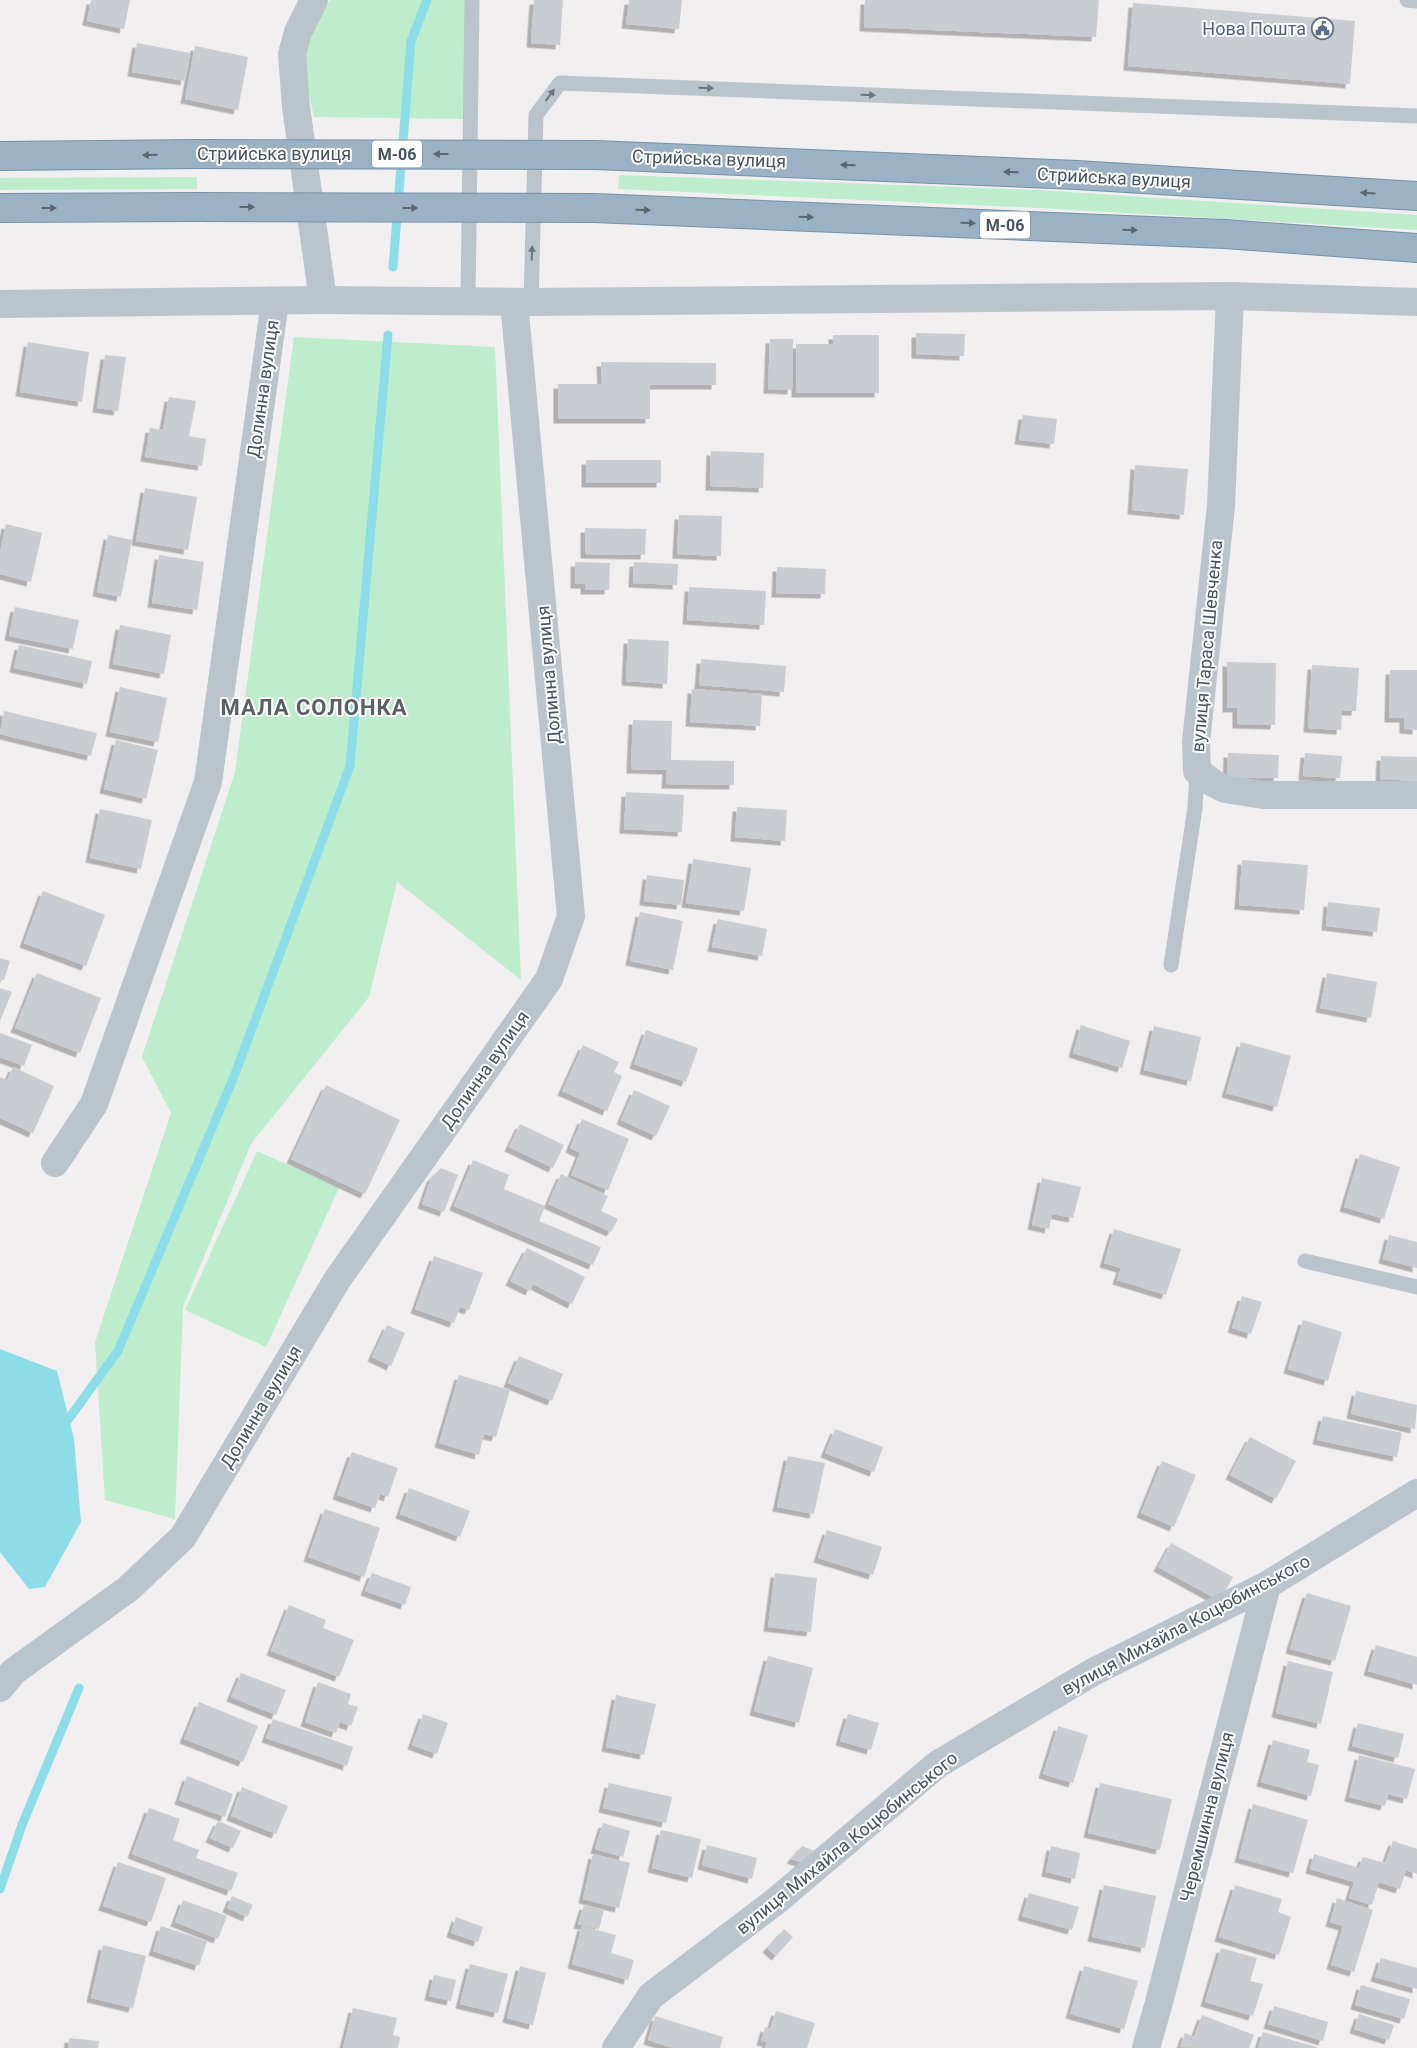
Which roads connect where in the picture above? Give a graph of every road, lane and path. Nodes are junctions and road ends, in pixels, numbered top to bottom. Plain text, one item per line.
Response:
1 (314, 0) edge
2 (472, 0) edge
3 (1407, 0) edge
4 (1417, 1) edge
5 (1417, 116) edge
6 (0, 156) edge
7 (1417, 196) edge
8 (0, 208) edge
9 (1417, 248) edge
10 (1230, 296) junction
11 (323, 300) junction
12 (275, 301) junction
13 (468, 302) junction
14 (522, 302) junction
15 (1417, 302) edge
16 (0, 304) edge
17 (1197, 771) junction
18 (1417, 795) edge
19 (1171, 965) dead end
20 (55, 1163) dead end
21 (1305, 1261) dead end
22 (1417, 1288) edge
23 (1417, 1494) edge
24 (1267, 1585) junction
25 (0, 1688) edge
26 (616, 2048) edge
27 (1146, 2048) edge

1 - 11 street
2 - 13 lane
3 - 4 lane
14 -> 5 lane
7 -> 6 highway, Стрийська вулиця / М-06, bridge
8 -> 9 highway, М-06, bridge
10 - 14 street
10 - 15 street
10 - 17 street, вулиця Тараса Шевченка
11 - 12 street
11 - 13 street
12 - 16 street
12 - 20 street, Долинна вулиця
13 - 14 street
14 - 25 street, Долинна вулиця
17 - 18 street, вулиця Тараса Шевченка
17 - 19 lane
21 - 22 lane
23 - 24 street, вулиця Михайла Коцюбинського
24 - 26 street, вулиця Михайла Коцюбинського
24 - 27 street, Черемшинна вулиця

